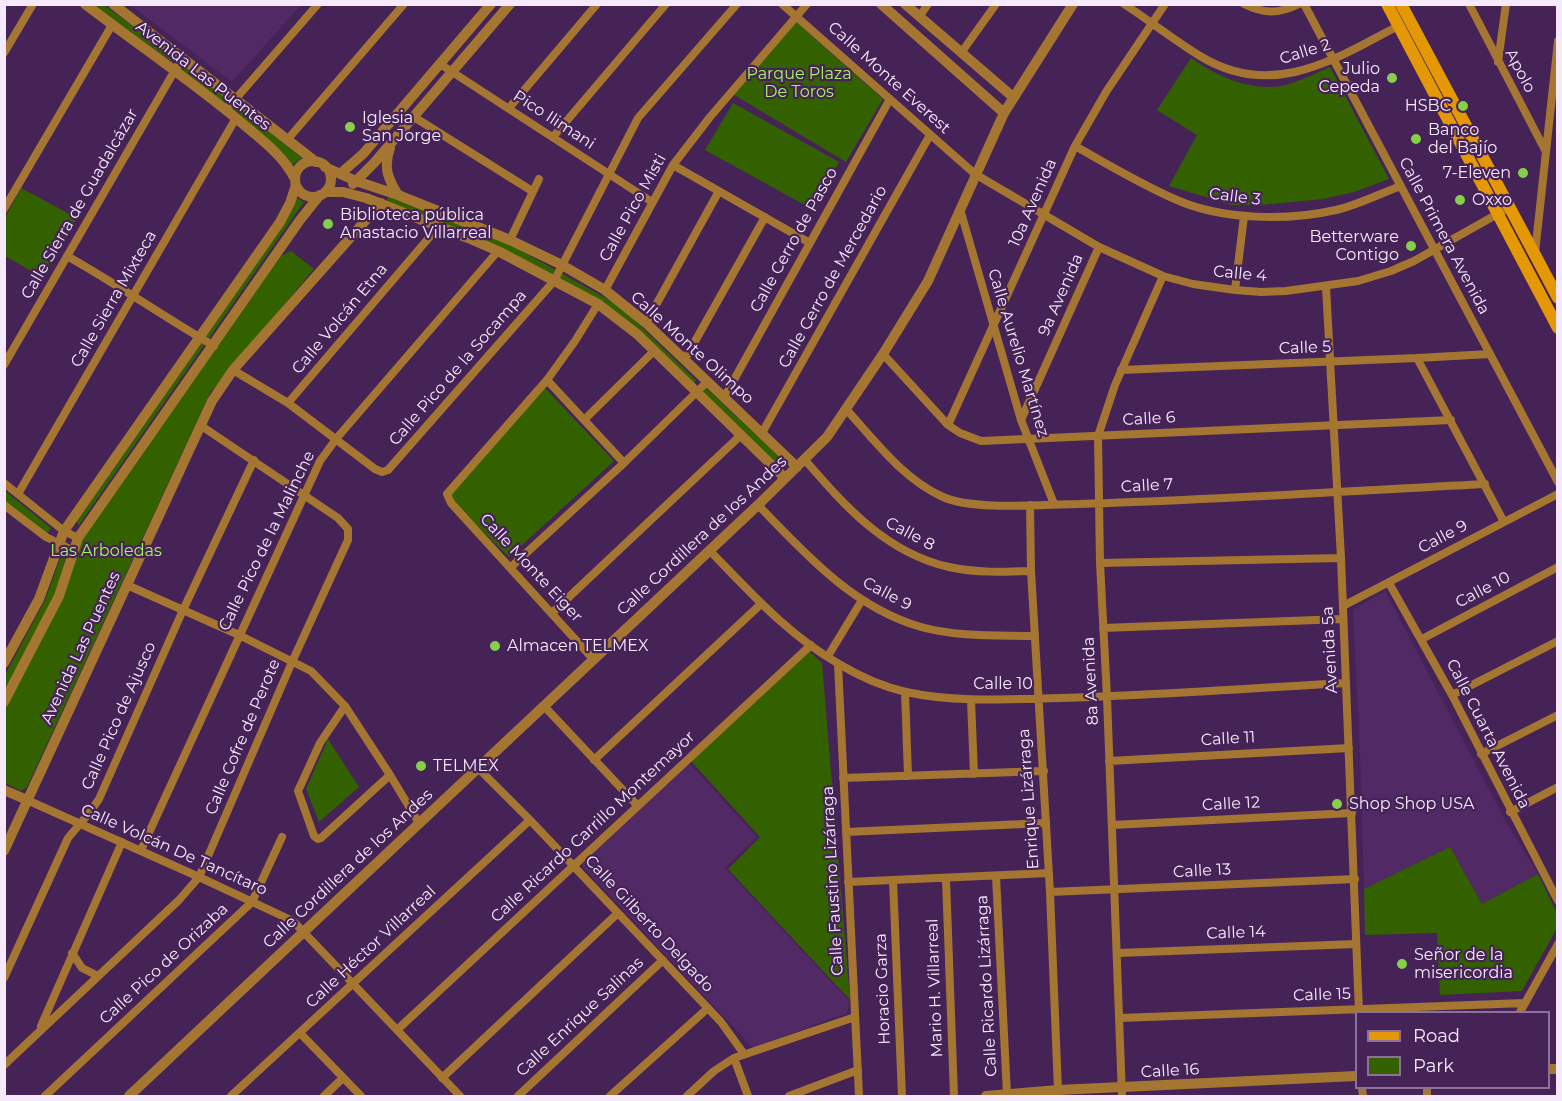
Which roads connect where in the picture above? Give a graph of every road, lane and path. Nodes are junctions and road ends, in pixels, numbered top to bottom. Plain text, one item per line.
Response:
1 (33, 4) edge
2 (85, 4) edge
3 (113, 4) edge
4 (318, 4) edge
5 (404, 4) edge
6 (597, 4) edge
7 (666, 4) edge
8 (737, 4) edge
9 (782, 4) edge
10 (807, 4) edge
11 (880, 4) edge
12 (905, 4) edge
13 (928, 4) edge
14 (996, 4) edge
15 (1073, 4) edge
16 (1124, 4) edge
17 (1165, 4) edge
18 (1244, 4) edge
19 (1299, 4) edge
20 (1304, 4) edge
21 (1387, 4) edge
22 (1401, 4) edge
23 (1469, 4) edge
24 (1506, 4) edge
25 (500, 6) edge
26 (796, 16) junction
27 (919, 17) junction
28 (1153, 23) junction
29 (112, 25) junction
30 (1398, 26) junction
31 (1557, 41) edge
32 (4, 52) edge
33 (961, 53) junction
34 (183, 58) junction
35 (1335, 60) junction
36 (1498, 63) junction
37 (440, 64) junction
38 (174, 71) junction
39 (452, 72) junction
40 (1554, 93) edge
41 (1013, 97) junction
42 (236, 99) junction
43 (890, 99) junction
44 (509, 108) junction
45 (226, 110) junction
46 (1004, 113) junction
47 (414, 117) junction
48 (236, 118) junction
49 (930, 135) junction
50 (553, 137) junction
51 (288, 139) junction
52 (392, 142) junction
53 (1075, 146) junction
54 (1545, 151) junction
55 (320, 164) junction
56 (673, 165) junction
57 (340, 174) junction
58 (608, 174) junction
59 (975, 174) junction
60 (539, 179) dead end
61 (356, 181) junction
62 (295, 182) junction
63 (1401, 186) junction
64 (532, 191) junction
65 (719, 191) junction
66 (343, 192) junction
67 (323, 194) junction
68 (398, 195) junction
69 (652, 202) junction
70 (381, 203) junction
71 (1510, 207) junction
72 (4, 209) edge
73 (960, 209) junction
74 (1044, 215) junction
75 (1498, 215) junction
76 (1244, 216) junction
77 (765, 217) junction
78 (438, 227) junction
79 (510, 240) junction
80 (810, 243) junction
81 (1099, 247) junction
82 (498, 251) junction
83 (1435, 251) junction
84 (1535, 254) junction
85 (67, 256) junction
86 (562, 265) junction
87 (1528, 273) junction
88 (1163, 276) junction
89 (554, 281) junction
90 (1326, 286) junction
91 (605, 290) junction
92 (1235, 290) junction
93 (133, 295) junction
94 (1557, 298) edge
95 (598, 304) junction
96 (646, 323) junction
97 (994, 326) junction
98 (1557, 328) edge
99 (199, 337) junction
100 (214, 346) junction
101 (654, 351) junction
102 (883, 354) junction
103 (1490, 354) junction
104 (1418, 358) junction
105 (685, 359) junction
106 (1330, 362) junction
107 (4, 365) edge
108 (232, 370) junction
109 (1121, 370) junction
110 (547, 380) junction
111 (708, 381) junction
112 (698, 392) junction
113 (724, 396) junction
114 (288, 403) junction
115 (846, 409) junction
116 (585, 419) junction
117 (1021, 420) junction
118 (1451, 420) junction
119 (200, 425) junction
120 (948, 425) junction
121 (1334, 426) junction
122 (762, 433) junction
123 (741, 435) junction
124 (1098, 436) junction
125 (336, 439) junction
126 (1028, 440) junction
127 (254, 460) junction
128 (624, 463) junction
129 (801, 464) junction
130 (785, 478) junction
131 (1557, 482) edge
132 (4, 483) edge
133 (1485, 484) junction
134 (1337, 492) junction
135 (18, 494) junction
136 (1557, 494) edge
137 (304, 495) junction
138 (1098, 503) junction
139 (1053, 504) junction
140 (758, 505) junction
141 (1030, 505) junction
142 (7, 507) edge
143 (4, 518) edge
144 (1504, 522) junction
145 (64, 531) junction
146 (78, 538) junction
147 (59, 543) junction
148 (72, 550) junction
149 (710, 550) junction
150 (1341, 558) junction
151 (1100, 563) junction
152 (511, 567) junction
153 (1557, 567) edge
154 (1031, 571) junction
155 (1389, 583) junction
156 (127, 585) junction
157 (862, 600) junction
158 (761, 604) junction
159 (1343, 606) junction
160 (183, 610) junction
161 (552, 612) junction
162 (1343, 619) junction
163 (1103, 628) junction
164 (239, 635) junction
165 (1035, 636) junction
166 (1422, 639) junction
167 (1557, 641) edge
168 (811, 645) junction
169 (828, 656) junction
170 (594, 660) junction
171 (292, 662) junction
172 (4, 663) edge
173 (838, 664) junction
174 (1346, 682) junction
175 (905, 692) junction
176 (1452, 695) junction
177 (1107, 697) junction
178 (1038, 699) junction
179 (971, 700) junction
180 (4, 702) edge
181 (345, 706) junction
182 (544, 706) junction
183 (1557, 715) edge
184 (1349, 748) junction
185 (1482, 754) junction
186 (594, 760) junction
187 (1109, 761) junction
188 (478, 768) junction
189 (1044, 771) junction
190 (390, 774) junction
191 (974, 774) junction
192 (908, 776) junction
193 (843, 778) junction
194 (1557, 787) edge
195 (4, 790) edge
196 (27, 801) junction
197 (637, 805) junction
198 (1510, 812) junction
199 (1352, 813) junction
200 (530, 820) junction
201 (81, 823) junction
202 (419, 823) junction
203 (1046, 823) junction
204 (1112, 825) junction
205 (846, 832) junction
206 (282, 837) dead end
207 (122, 842) junction
208 (4, 850) edge
209 (141, 850) junction
210 (574, 866) junction
211 (1049, 873) junction
212 (996, 876) junction
213 (199, 877) junction
214 (946, 879) junction
215 (1355, 879) junction
216 (893, 880) junction
217 (848, 882) junction
218 (1115, 890) junction
219 (1050, 892) junction
220 (1557, 901) edge
221 (252, 902) junction
222 (618, 913) junction
223 (305, 932) junction
224 (1356, 944) junction
225 (1557, 944) edge
226 (72, 953) junction
227 (1118, 953) junction
228 (663, 960) junction
229 (98, 976) junction
230 (4, 978) edge
231 (353, 984) junction
232 (1525, 1003) junction
233 (708, 1008) junction
234 (1355, 1011) edge
235 (1359, 1011) edge
236 (1521, 1011) edge
237 (855, 1017) junction
238 (1120, 1018) junction
239 (40, 1030) junction
240 (397, 1030) junction
241 (300, 1033) junction
242 (744, 1054) junction
243 (734, 1058) junction
244 (4, 1065) edge
245 (858, 1070) junction
246 (1355, 1076) edge
247 (343, 1078) junction
248 (442, 1078) junction
249 (1058, 1090) junction
250 (1122, 1093) edge
251 (1007, 1094) junction
252 (1083, 1094) edge
253 (690, 1095) edge
254 (45, 1096) edge
255 (129, 1096) edge
256 (231, 1096) edge
257 (324, 1096) edge
258 (361, 1096) edge
259 (460, 1096) edge
260 (518, 1096) edge
261 (610, 1096) edge
262 (748, 1096) edge
263 (789, 1096) edge
264 (859, 1096) edge
265 (902, 1096) edge
266 (954, 1096) edge
267 (986, 1096) edge

1 - 32 street
2 - 29 street, Avenida Las Puentes
3 - 34 street, Avenida Las Puentes
4 - 42 street
5 - 51 street
6 - 44 street
7 - 50 street
8 - 58 street, Calle Pico de la Socampa
9 - 26 street, Calle Monte Everest
10 - 26 street, Calle Pico Misti
11 - 46 street
12 - 27 street
13 - 27 street
14 - 33 street
15 - 41 street, Calle Cordillera de los Andes
16 - 28 street, Calle 2
17 - 28 street, 10a Avenida
18 - 19 street
20 - 35 street, Calle Primera Avenida
21 - 30 main road
22 - 71 main road
23 - 36 street, Apolo
24 - 36 street
25 - 37 street
25 - 39 street
26 - 43 street, Calle Monte Everest
26 - 56 street, Calle Pico Misti
27 - 33 street
28 - 35 street, Calle 2
28 - 53 street, 10a Avenida
29 - 38 street, Avenida Las Puentes
29 - 72 street
30 - 35 street, Calle 2
30 - 75 main road
31 - 40 street
33 - 41 street
34 - 38 street, Calle Sierra de Guadalcázar
34 - 42 street, Avenida Las Puentes
35 - 63 street, Calle Primera Avenida
36 - 54 street, Apolo
37 - 39 street, Pico Ilimani
37 - 57 street
38 - 45 street, Avenida Las Puentes
38 - 85 street, Calle Sierra de Guadalcázar
39 - 44 street, Pico Ilimani
39 - 47 street
40 - 54 street
41 - 46 street, Calle Cordillera de los Andes
42 - 45 street
42 - 51 street, Avenida Las Puentes
43 - 49 street, Calle Monte Everest
43 - 80 street, Calle Cerro de Pasco
44 - 50 street, Pico Ilimani
45 - 48 street, Avenida Las Puentes
46 - 59 street, Calle Cordillera de los Andes
47 - 52 street
47 - 64 street
48 - 62 street, Avenida Las Puentes
48 - 93 street, Calle Sierra Mixteca
49 - 59 street, Calle Monte Everest
49 - 122 street, Calle Cerro de Mercedario
50 - 58 street, Pico Ilimani
51 - 55 street, Avenida Las Puentes
52 - 61 street
52 - 68 street
53 - 74 street, 10a Avenida
53 - 76 street, Calle 3
54 - 84 street
55 - 57 street, Calle Monte Olimpo
55 - 62 street
55 - 67 street
56 - 65 street
56 - 69 street, Calle Pico Misti
57 - 61 street, Calle Monte Olimpo
58 - 69 street, Pico Ilimani
58 - 86 street, Calle Pico de la Socampa
59 - 73 street, Calle Cordillera de los Andes
59 - 74 street, Calle 4
60 - 64 street
61 - 66 street
61 - 68 street, Calle Monte Olimpo
62 - 67 street
62 - 99 street
63 - 76 street, Calle 3
63 - 83 street, Calle Primera Avenida
64 - 79 street
65 - 77 street
65 - 96 street
66 - 67 street, Calle Monte Olimpo
66 - 70 street, Calle Monte Olimpo
67 - 100 street
68 - 79 street, Calle Monte Olimpo
69 - 91 street, Calle Pico Misti
70 - 78 street, Calle Monte Olimpo
70 - 108 street, Avenida Las Puentes
71 - 75 street, Calle 4
71 - 84 main road
73 - 97 street, Calle Aurelio Martínez
73 - 102 street, Calle Cordillera de los Andes
74 - 81 street, Calle 4
74 - 97 street, 10a Avenida
75 - 83 street, Calle 4
75 - 87 main road
76 - 92 street
77 - 80 street
77 - 105 street
78 - 82 street, Calle Monte Olimpo
78 - 114 street, Calle Volcán Etna
79 - 86 street, Calle Monte Olimpo
80 - 113 street, Calle Cerro de Pasco
81 - 88 street, Calle 4
81 - 117 street, 9a Avenida
82 - 89 street, Calle Monte Olimpo
82 - 125 street, Calle Pico de la Malinche
83 - 90 street, Calle 4
83 - 103 street, Calle Primera Avenida
84 - 87 street
84 - 94 main road
85 - 93 street
85 - 107 street, Calle Sierra de Guadalcázar
86 - 89 street, Calle Pico de la Socampa
86 - 91 street, Calle Monte Olimpo
87 - 98 main road
88 - 92 street, Calle 4
88 - 109 street, 8a Avenida
89 - 95 street, Calle Monte Olimpo
89 - 125 street, Calle Pico de la Socampa
90 - 92 street, Calle 4
90 - 106 street, Avenida 5a
91 - 96 street, Calle Monte Olimpo
93 - 99 street
93 - 135 street, Calle Sierra Mixteca
95 - 101 street, Calle Monte Olimpo
95 - 110 street
96 - 105 street, Calle Monte Olimpo
97 - 117 street, Calle Aurelio Martínez
97 - 120 street, 10a Avenida
99 - 100 street
99 - 145 street
100 - 146 street
101 - 112 street, Calle Monte Olimpo
101 - 116 street
102 - 115 street, Calle Cordillera de los Andes
102 - 120 street, Calle 6
103 - 104 street, Calle 5
103 - 131 street, Calle Primera Avenida
104 - 106 street, Calle 5
104 - 118 street
105 - 111 street, Calle Monte Olimpo
106 - 109 street, Calle 5
106 - 121 street, Avenida 5a
108 - 114 street
108 - 119 street, Avenida Las Puentes
109 - 124 street, 8a Avenida
110 - 116 street
110 - 152 street, Calle Monte Eiger
111 - 112 street
111 - 113 street, Calle Monte Olimpo
112 - 123 street, Calle Monte Olimpo
112 - 128 street
113 - 122 street, Calle Monte Olimpo
114 - 125 street
115 - 129 street, Calle Cordillera de los Andes
115 - 141 street, Calle 7
116 - 128 street
117 - 126 street, Calle Aurelio Martínez
118 - 121 street, Calle 6
118 - 133 street
119 - 127 street, Calle Cofre de Perote
119 - 156 street, Avenida Las Puentes
120 - 126 street, Calle 6
121 - 124 street, Calle 6
121 - 134 street, Avenida 5a
122 - 129 street, Calle Monte Olimpo
123 - 130 street, Calle Monte Olimpo
123 - 161 street
124 - 126 street, Calle 6
124 - 138 street, 8a Avenida
125 - 137 street, Calle Pico de la Malinche
126 - 139 street, Calle Aurelio Martínez
127 - 137 street, Calle Cofre de Perote
127 - 160 street, Calle Pico de Ajusco
128 - 152 street
129 - 130 street, Calle Cordillera de los Andes
129 - 154 street, Calle 8
130 - 140 street, Calle Cordillera de los Andes
132 - 135 street
133 - 134 street, Calle 7
133 - 144 street
134 - 138 street, Calle 7
134 - 150 street, Avenida 5a
135 - 145 street
136 - 144 street, Calle 9
137 - 164 street, Calle Pico de la Malinche
137 - 171 street, Calle Cofre de Perote
138 - 139 street, Calle 7
138 - 151 street, 8a Avenida
139 - 141 street, Calle 7
140 - 149 street, Calle Cordillera de los Andes
140 - 157 street, Calle 9
141 - 154 street, Enrique Lizárraga
142 - 143 street
142 - 147 street
144 - 155 street, Calle 9
145 - 146 street
145 - 147 street
146 - 148 street
147 - 148 street
147 - 172 street
148 - 180 street
149 - 158 street, Calle 10
149 - 170 street, Calle Cordillera de los Andes
150 - 151 street
150 - 159 street, Avenida 5a
151 - 163 street, 8a Avenida
152 - 161 street, Calle Monte Eiger
153 - 166 street, Calle 10
154 - 165 street, Enrique Lizárraga
155 - 159 street, Calle 9
155 - 166 street, Calle Cuarta Avenida
156 - 160 street
156 - 196 street, Avenida Las Puentes
157 - 165 street, Calle 9
157 - 169 street
158 - 168 street, Calle 10
158 - 186 street
159 - 162 street, Avenida 5a
160 - 164 street
160 - 201 street, Calle Pico de Ajusco
161 - 170 street, Calle Monte Eiger
162 - 163 street
162 - 174 street, Avenida 5a
163 - 177 street, 8a Avenida
164 - 171 street
164 - 209 street, Calle Pico de la Malinche
165 - 178 street, Enrique Lizárraga
166 - 176 street, Calle Cuarta Avenida
167 - 176 street
168 - 169 street, Calle 10
168 - 197 street, Calle Ricardo Carrillo Montemayor
169 - 173 street, Calle 10
170 - 182 street, Calle Cordillera de los Andes
171 - 181 street
171 - 213 street, Calle Cofre de Perote
173 - 175 street, Calle 10
173 - 193 street, Calle Faustino Lizárraga
174 - 177 street, Calle 10
174 - 184 street, Avenida 5a
175 - 179 street, Calle 10
175 - 192 street
176 - 185 street, Calle Cuarta Avenida
177 - 178 street, Calle 10
177 - 187 street, 8a Avenida
178 - 179 street, Calle 10
178 - 189 street, Enrique Lizárraga
179 - 191 street
181 - 190 street
181 - 190 street
182 - 186 street
182 - 188 street, Calle Cordillera de los Andes
183 - 185 street
184 - 187 street, Calle 11
184 - 199 street, Avenida 5a
185 - 198 street, Calle Cuarta Avenida
186 - 197 street
187 - 204 street, 8a Avenida
188 - 200 street, Calle Gilberto Delgado
188 - 202 street, Calle Cordillera de los Andes
189 - 191 street
189 - 203 street, Enrique Lizárraga
190 - 202 street
191 - 192 street
192 - 193 street
193 - 205 street, Calle Faustino Lizárraga
194 - 198 street
195 - 196 street
196 - 201 street, Calle Volcán De Tancítaro
196 - 208 street, Avenida Las Puentes
197 - 210 street, Calle Ricardo Carrillo Montemayor
198 - 220 street, Calle Cuarta Avenida
199 - 204 street, Calle 12
199 - 215 street, Avenida 5a
200 - 210 street, Calle Gilberto Delgado
200 - 231 street, Calle Héctor Villarreal
201 - 207 street, Calle Volcán De Tancítaro
201 - 230 street, Calle Pico de Ajusco
202 - 223 street, Calle Cordillera de los Andes
203 - 205 street
203 - 211 street, Enrique Lizárraga
204 - 218 street, 8a Avenida
205 - 217 street, Calle Faustino Lizárraga
206 - 221 street, Calle Pico de Orizaba
207 - 209 street, Calle Volcán De Tancítaro
207 - 226 street
209 - 213 street, Calle Volcán De Tancítaro
210 - 222 street, Calle Gilberto Delgado
210 - 240 street, Calle Ricardo Carrillo Montemayor
211 - 212 street
211 - 219 street, Enrique Lizárraga
212 - 214 street
212 - 251 street, Calle Ricardo Lizárraga
213 - 221 street, Calle Volcán De Tancítaro
213 - 229 street, Calle Cofre de Perote
214 - 216 street
214 - 266 street, Mario H. Villarreal
215 - 218 street, Calle 13
215 - 224 street, Avenida 5a
216 - 217 street
216 - 265 street, Horacio Garza
217 - 237 street, Calle Faustino Lizárraga
218 - 219 street, Calle 13
218 - 227 street, 8a Avenida
219 - 249 street, Enrique Lizárraga
221 - 223 street, Calle Volcán De Tancítaro
221 - 254 street, Calle Pico de Orizaba
222 - 228 street, Calle Gilberto Delgado
222 - 248 street
223 - 231 street, Calle Volcán De Tancítaro
223 - 255 street, Calle Cordillera de los Andes
224 - 227 street, Calle 14
224 - 235 street, Avenida 5a
225 - 232 street
226 - 229 street
226 - 239 street
227 - 238 street, 8a Avenida
228 - 233 street, Calle Gilberto Delgado
228 - 260 street, Calle Enrique Salinas
229 - 239 street, Calle Cofre de Perote
231 - 240 street, Calle Volcán De Tancítaro
231 - 241 street, Calle Héctor Villarreal
232 - 235 street, Calle 15
232 - 236 street
233 - 242 street, Calle Gilberto Delgado
233 - 261 street
234 - 238 street, Calle 15
237 - 242 street
237 - 245 street, Calle Faustino Lizárraga
238 - 250 street, 8a Avenida
239 - 244 street, Calle Cofre de Perote
240 - 248 street, Calle Volcán De Tancítaro
241 - 247 street
241 - 256 street, Calle Héctor Villarreal
242 - 243 street
243 - 253 street
243 - 262 street
245 - 263 street
245 - 264 street, Calle Faustino Lizárraga
246 - 250 street, Calle 16
247 - 257 street
247 - 258 street
248 - 259 street, Calle Volcán De Tancítaro
249 - 251 street, Calle 16
249 - 252 street, Calle 16
250 - 252 street, Calle 16
251 - 267 street, Calle 16

